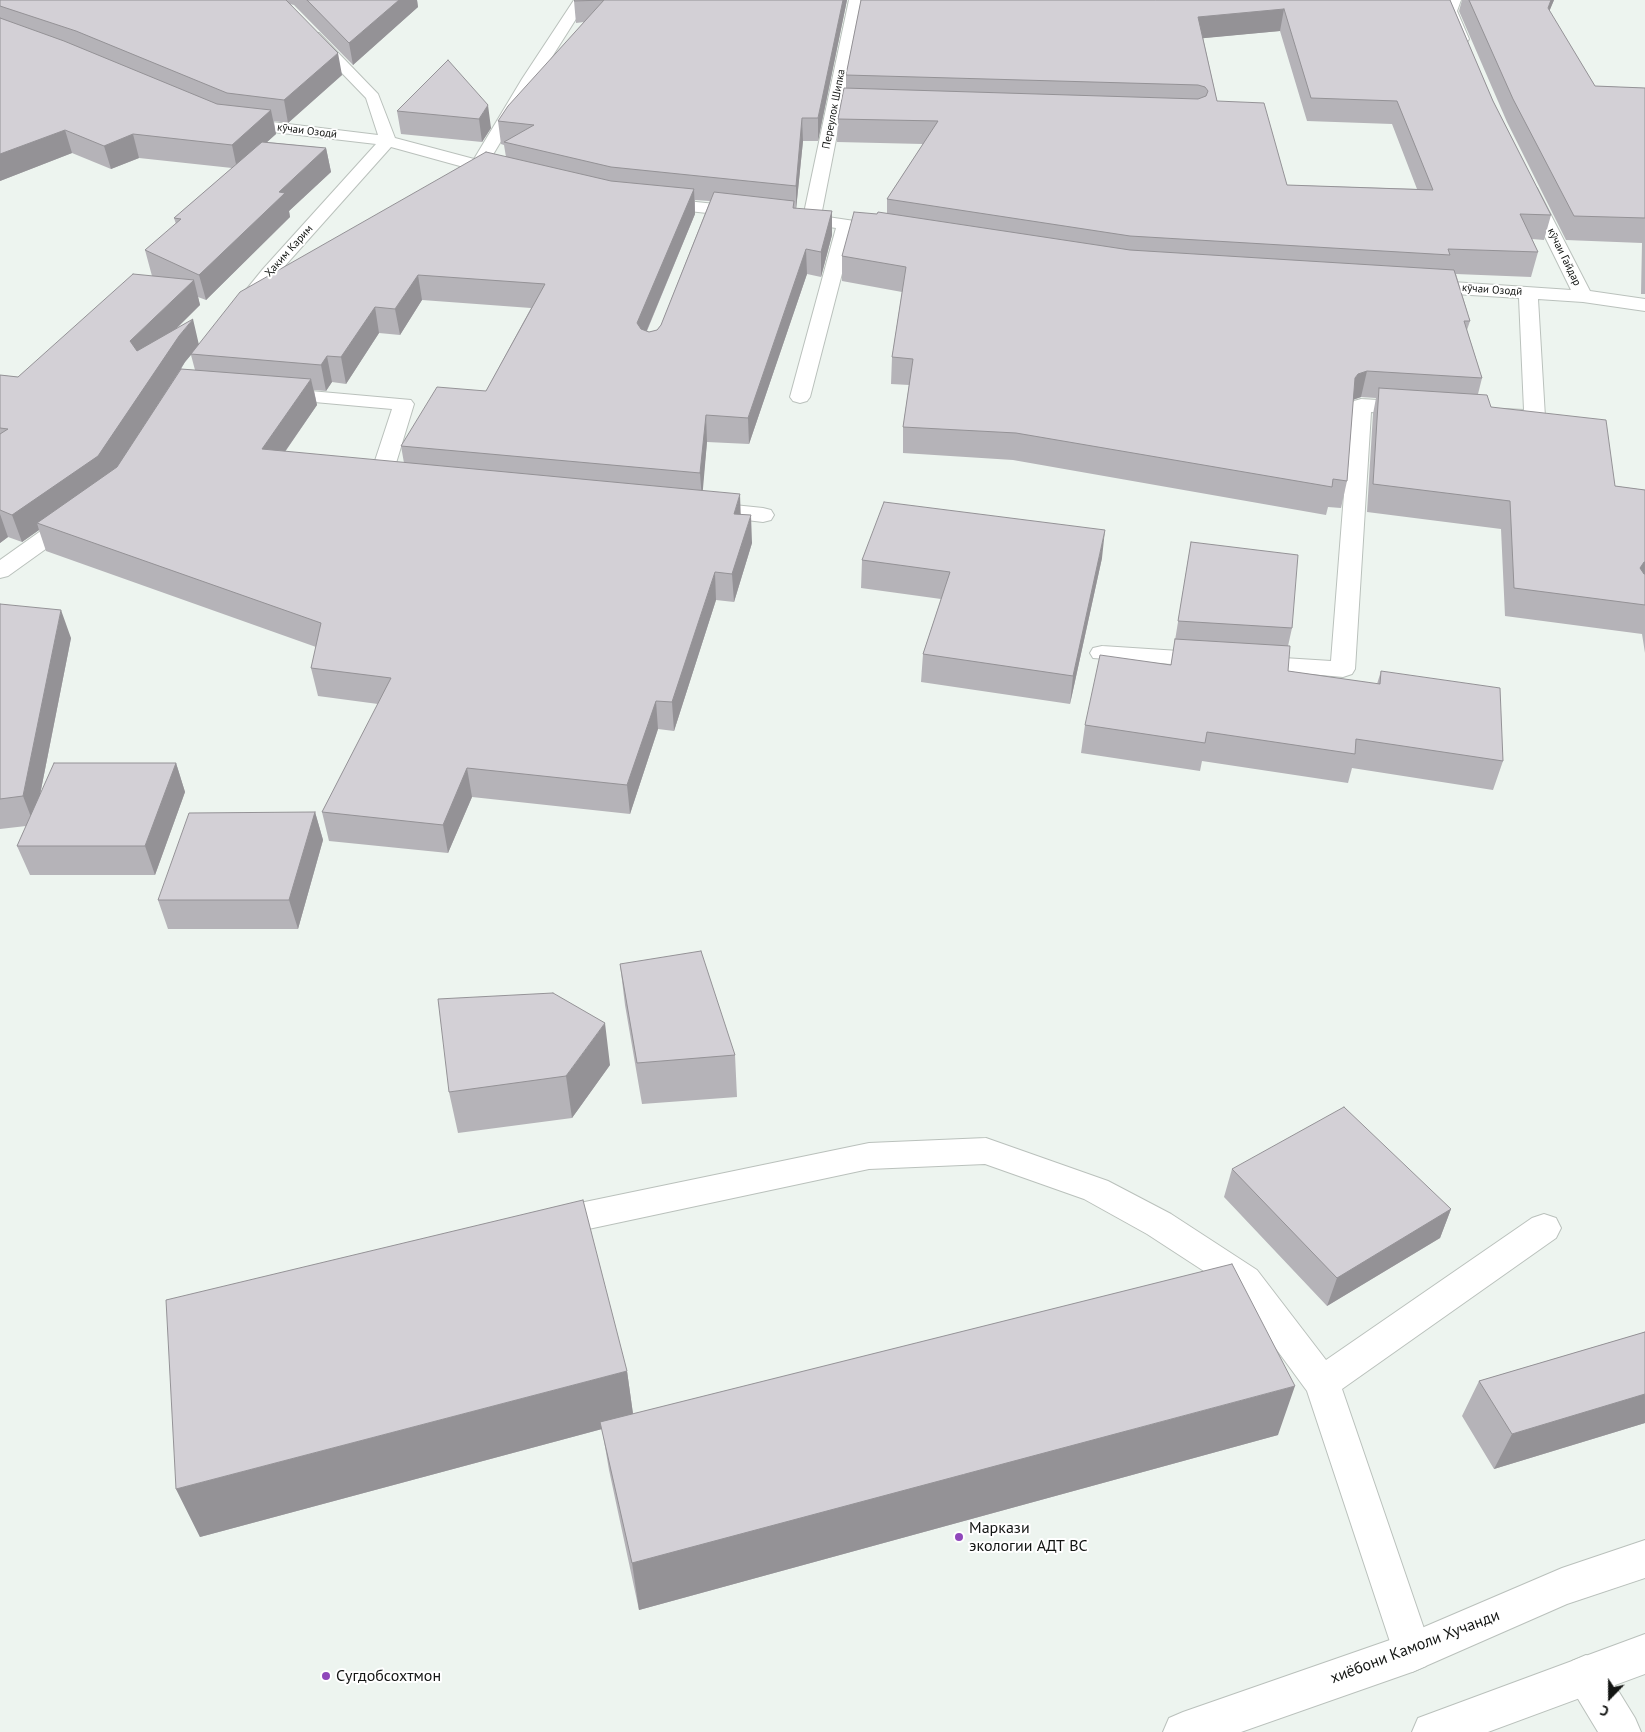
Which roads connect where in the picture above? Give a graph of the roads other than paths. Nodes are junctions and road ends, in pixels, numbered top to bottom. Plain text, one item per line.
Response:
1 (595, 0) edge
2 (856, 0) edge
3 (1454, 0) edge
4 (580, 1) edge
5 (301, 22) edge
6 (1468, 54) edge
7 (835, 104) junction
8 (895, 106) edge
9 (220, 118) edge
10 (388, 141) junction
11 (478, 166) junction
12 (517, 175) edge
13 (1523, 175) edge
14 (642, 201) edge
15 (708, 208) junction
16 (812, 219) junction
17 (846, 224) junction
18 (701, 226) edge
19 (903, 234) edge
20 (1410, 285) edge
21 (1528, 293) junction
22 (1583, 296) junction
23 (1645, 306) edge
24 (228, 323) edge
25 (258, 393) edge
26 (800, 397) dead end
27 (1430, 410) edge
28 (1487, 414) edge
29 (419, 482) edge
30 (685, 507) edge
31 (85, 510) edge
32 (763, 515) dead end
33 (0, 571) edge
34 (1102, 653) edge
35 (1544, 1228) dead end
36 (521, 1230) edge
37 (1322, 1383) junction
38 (1645, 1559) edge
39 (1412, 1652) junction
40 (1645, 1654) edge
41 (1586, 1675) junction
42 (1183, 1732) edge
43 (1432, 1732) edge
44 (1621, 1732) edge

1 - 4 street
2 - 7 street, Переулок Шипка
3 - 6 street
4 - 11 street
5 - 10 street
7 - 8 street
7 - 16 street, Переулок Шипка
9 - 10 street, кӯчаи Озодӣ
10 - 11 street, кӯчаи Озодӣ
10 - 24 street, Ҳаким Карим
11 - 12 street, кӯчаи Озодӣ
13 - 22 street, кӯчаи Гайдар
14 - 15 street
15 - 16 street
15 - 18 street
16 - 17 street
17 - 19 street
17 - 26 street
20 - 21 street, кӯчаи Озодӣ
21 - 22 street, кӯчаи Озодӣ
21 - 28 street
22 - 23 street, кӯчаи Озодӣ
25 - 29 street
27 - 34 street
30 - 32 street
31 - 33 street
35 - 37 street
36 - 37 street
37 - 39 street
38 - 39 street, хиёбони Камоли Хучанди
39 - 42 street, хиёбони Камоли Хучанди
40 - 41 street
41 - 43 street
41 - 44 street

